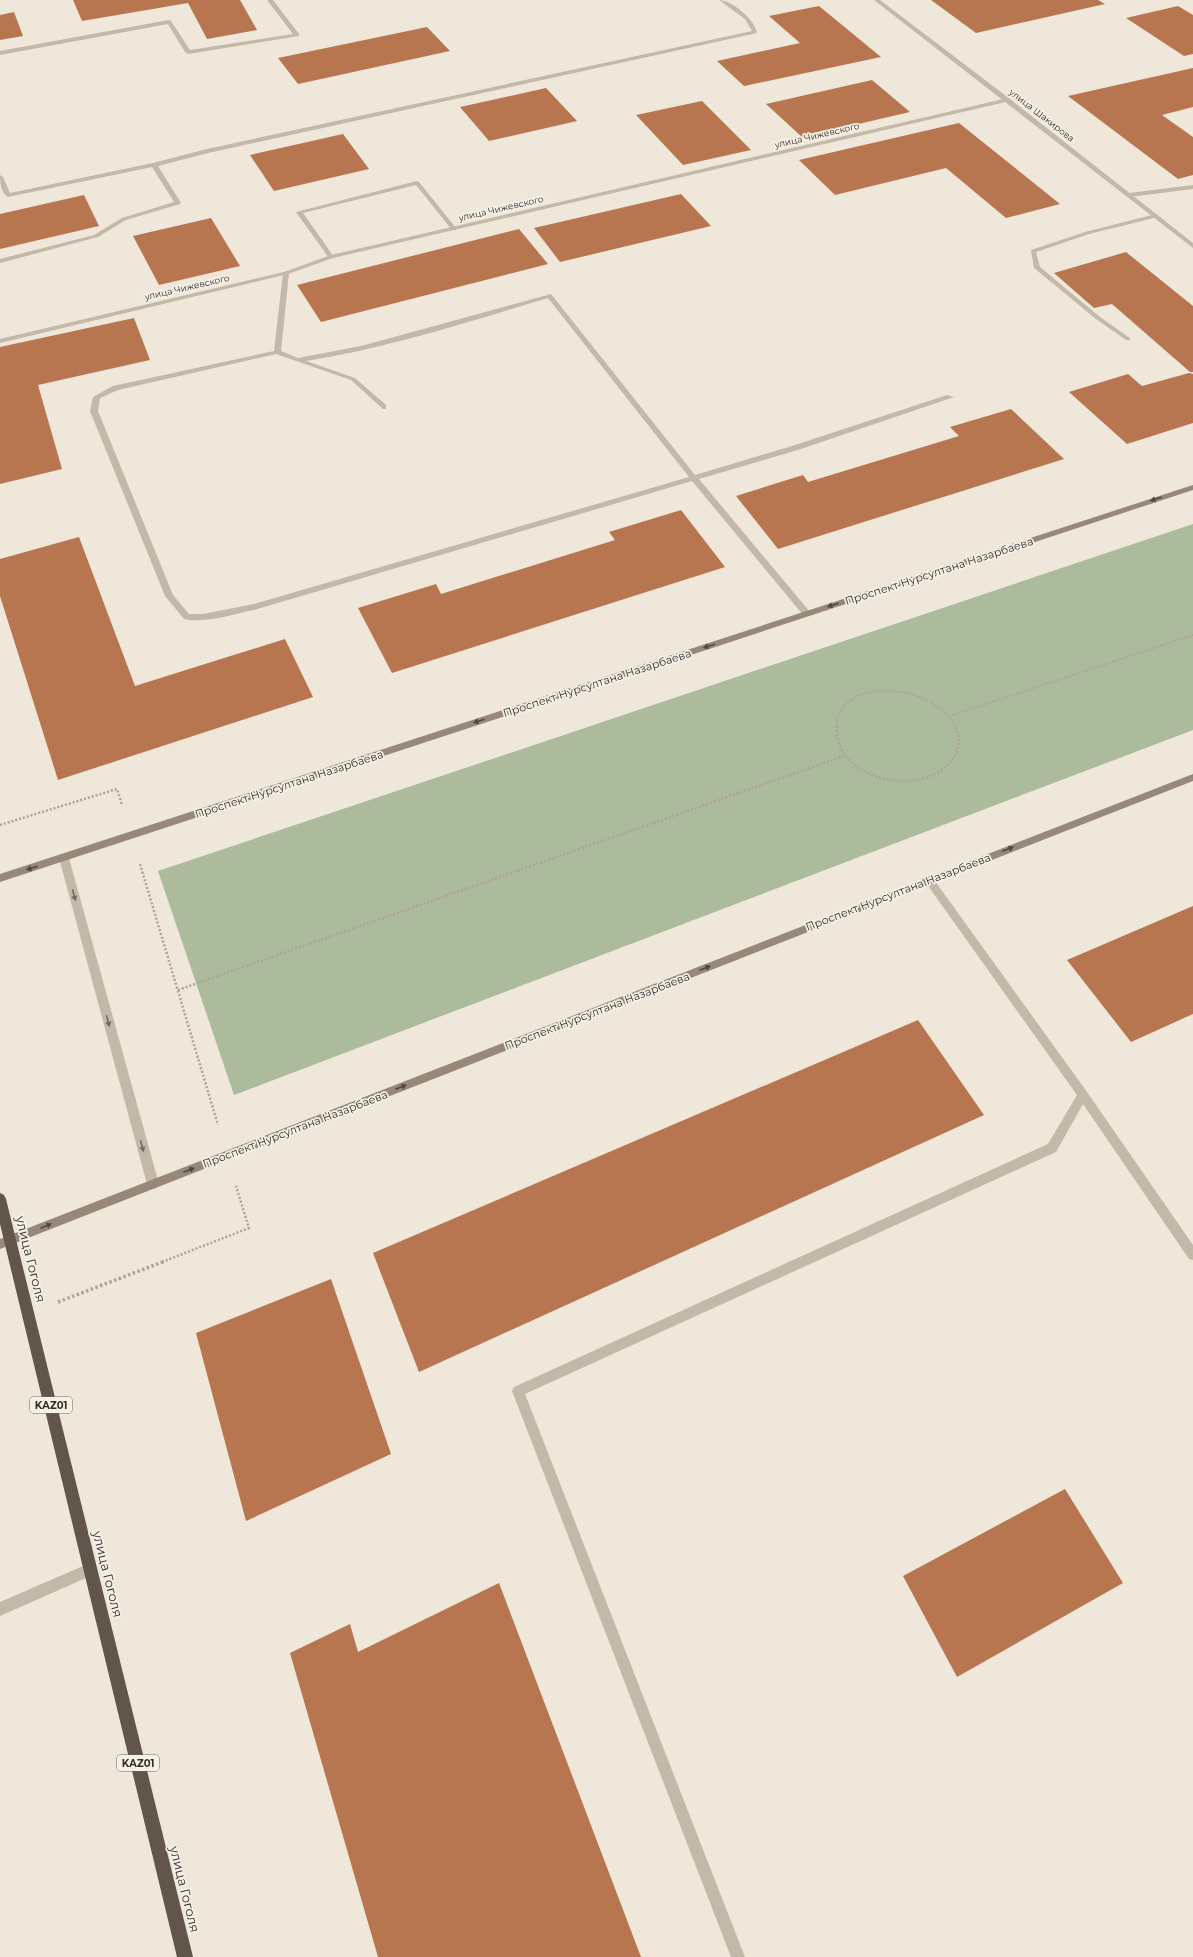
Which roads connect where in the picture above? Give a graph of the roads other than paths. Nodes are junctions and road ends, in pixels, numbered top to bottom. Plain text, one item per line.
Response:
1 (270, 0) edge
2 (722, 0) edge
3 (877, 0) edge
4 (0, 53) edge
5 (1008, 100) junction
6 (154, 165) junction
7 (0, 176) edge
8 (1193, 187) edge
9 (1129, 195) junction
10 (1156, 216) junction
11 (454, 228) junction
12 (1193, 246) edge
13 (331, 257) junction
14 (0, 261) edge
15 (286, 273) junction
16 (1128, 339) dead end
17 (0, 341) edge
18 (277, 352) junction
19 (297, 360) junction
20 (950, 397) dead end
21 (383, 407) dead end
22 (693, 477) junction
23 (1193, 487) edge
24 (807, 614) junction
25 (1193, 777) edge
26 (64, 858) junction
27 (0, 878) edge
28 (929, 880) junction
29 (1083, 1095) junction
30 (152, 1184) junction
31 (0, 1199) edge
32 (5, 1242) edge
33 (1193, 1255) edge
34 (90, 1569) junction
35 (0, 1609) edge
36 (185, 1957) edge
37 (738, 1957) edge

1 - 4 street
2 - 6 street
3 - 5 street, улица Шакирова
5 - 9 street, улица Шакирова
5 - 11 street, улица Чижевского
6 - 7 street
6 - 14 street
8 - 9 street
9 - 10 street, улица Шакирова
10 - 12 street, улица Шакирова
10 - 16 street
11 - 13 street, улица Чижевского
11 - 13 street
13 - 15 street, улица Чижевского
15 - 17 street, улица Чижевского
15 - 18 street
18 - 19 street
18 - 22 street
19 - 21 street
19 - 22 street
20 - 22 street
22 - 24 street
23 -> 24 main road, Проспект Нурсултана Назарбаева
24 -> 26 main road, Проспект Нурсултана Назарбаева
28 -> 25 main road, Проспект Нурсултана Назарбаева
26 -> 27 main road, Проспект Нурсултана Назарбаева
26 -> 30 street
28 - 29 street
30 -> 28 main road, Проспект Нурсултана Назарбаева
29 - 33 street
29 - 37 street
32 -> 30 main road, Проспект Нурсултана Назарбаева
31 - 32 highway, улица Гоголя / KАZ01
32 - 34 highway, улица Гоголя / KАZ01
34 - 35 street
34 - 36 highway, улица Гоголя / KАZ01

